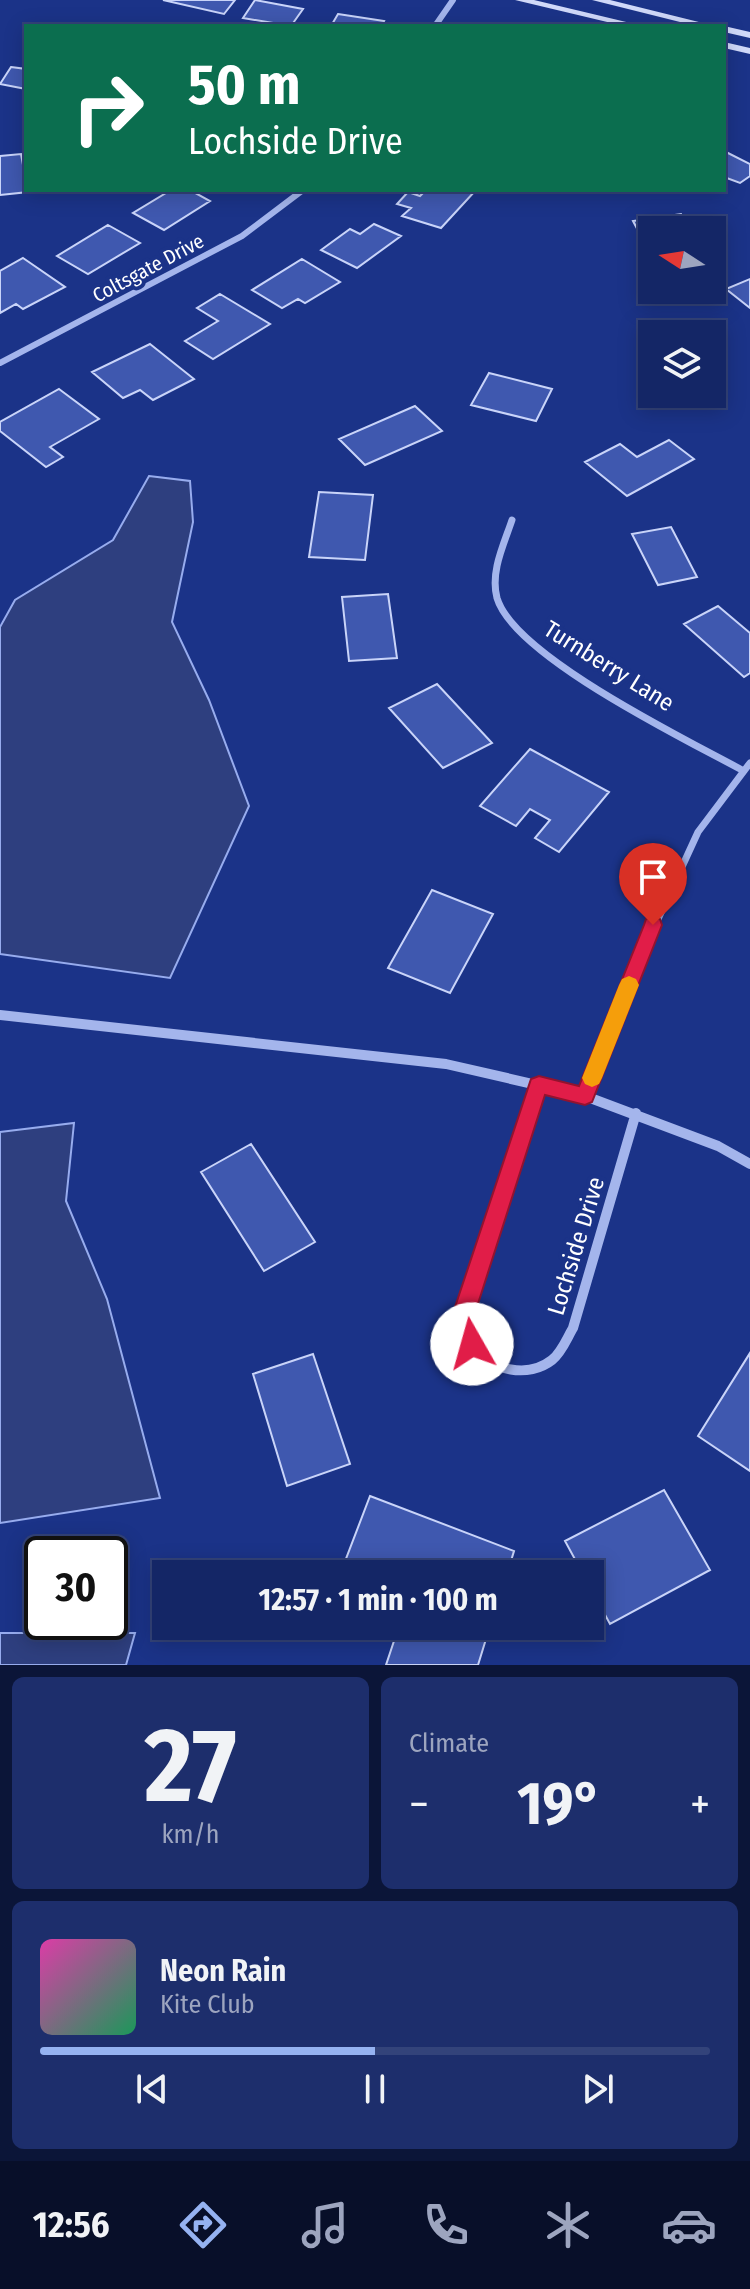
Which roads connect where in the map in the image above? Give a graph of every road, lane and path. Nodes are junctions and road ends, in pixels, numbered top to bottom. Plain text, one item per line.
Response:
1 (453, 0) edge
2 (520, 0) edge
3 (597, 0) edge
4 (436, 24) edge
5 (629, 24) edge
6 (701, 24) edge
7 (726, 29) edge
8 (750, 35) edge
9 (726, 45) edge
10 (750, 51) edge
11 (300, 192) edge
12 (0, 363) edge
13 (512, 520) dead end
14 (750, 763) edge
15 (742, 770) junction
16 (0, 1015) edge
17 (539, 1085) junction
18 (585, 1096) junction
19 (636, 1113) junction
20 (750, 1164) edge

1 - 4 street
2 - 5 street
3 - 6 street
7 - 8 street
9 - 10 street
11 - 12 street, Coltsgate Drive
13 - 15 street, Turnberry Lane
14 - 15 street
15 - 18 street
16 - 17 street
17 - 18 street
17 - 19 street, Lochside Drive
18 - 19 street
19 - 20 street

